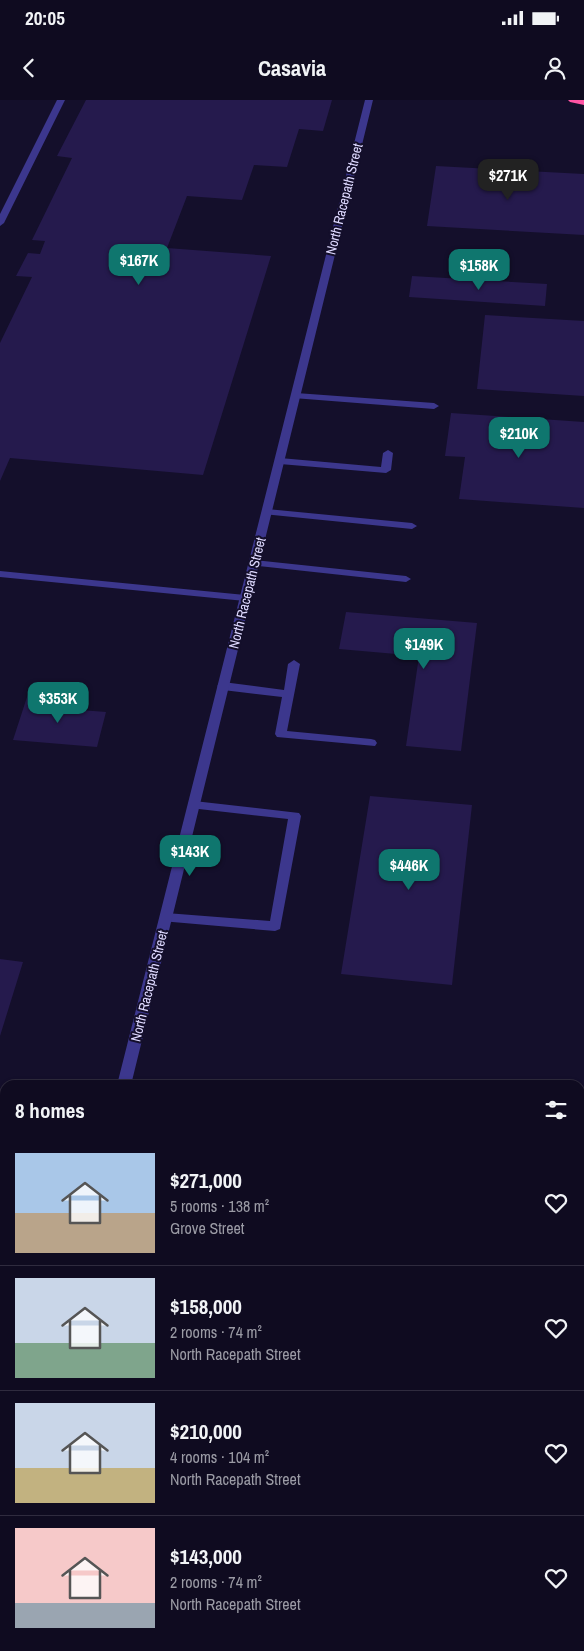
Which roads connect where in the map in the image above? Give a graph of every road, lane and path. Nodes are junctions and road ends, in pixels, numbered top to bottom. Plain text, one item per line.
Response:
1 (61, 100) edge
2 (369, 100) edge
3 (573, 100) edge
4 (584, 102) edge
5 (0, 223) edge
6 (296, 396) junction
7 (434, 406) dead end
8 (388, 453) dead end
9 (280, 461) junction
10 (267, 512) junction
11 (412, 526) dead end
12 (254, 563) junction
13 (0, 574) edge
14 (406, 579) dead end
15 (245, 598) junction
16 (294, 664) dead end
17 (223, 686) junction
18 (288, 694) junction
19 (371, 743) dead end
20 (194, 806) junction
21 (166, 918) junction
22 (125, 1080) edge

1 - 5 street
2 - 6 street, North Racepath Street
3 - 4 highway
6 - 7 street
6 - 9 street, North Racepath Street
8 - 9 street
9 - 10 street, North Racepath Street
10 - 11 street
10 - 12 street, North Racepath Street
12 - 14 street
12 - 15 street, North Racepath Street
13 - 15 street
15 - 17 street, North Racepath Street
16 - 18 street
17 - 18 street
17 - 20 street, North Racepath Street
18 - 19 street
20 - 21 street, North Racepath Street
20 - 21 street
21 - 22 street, North Racepath Street

